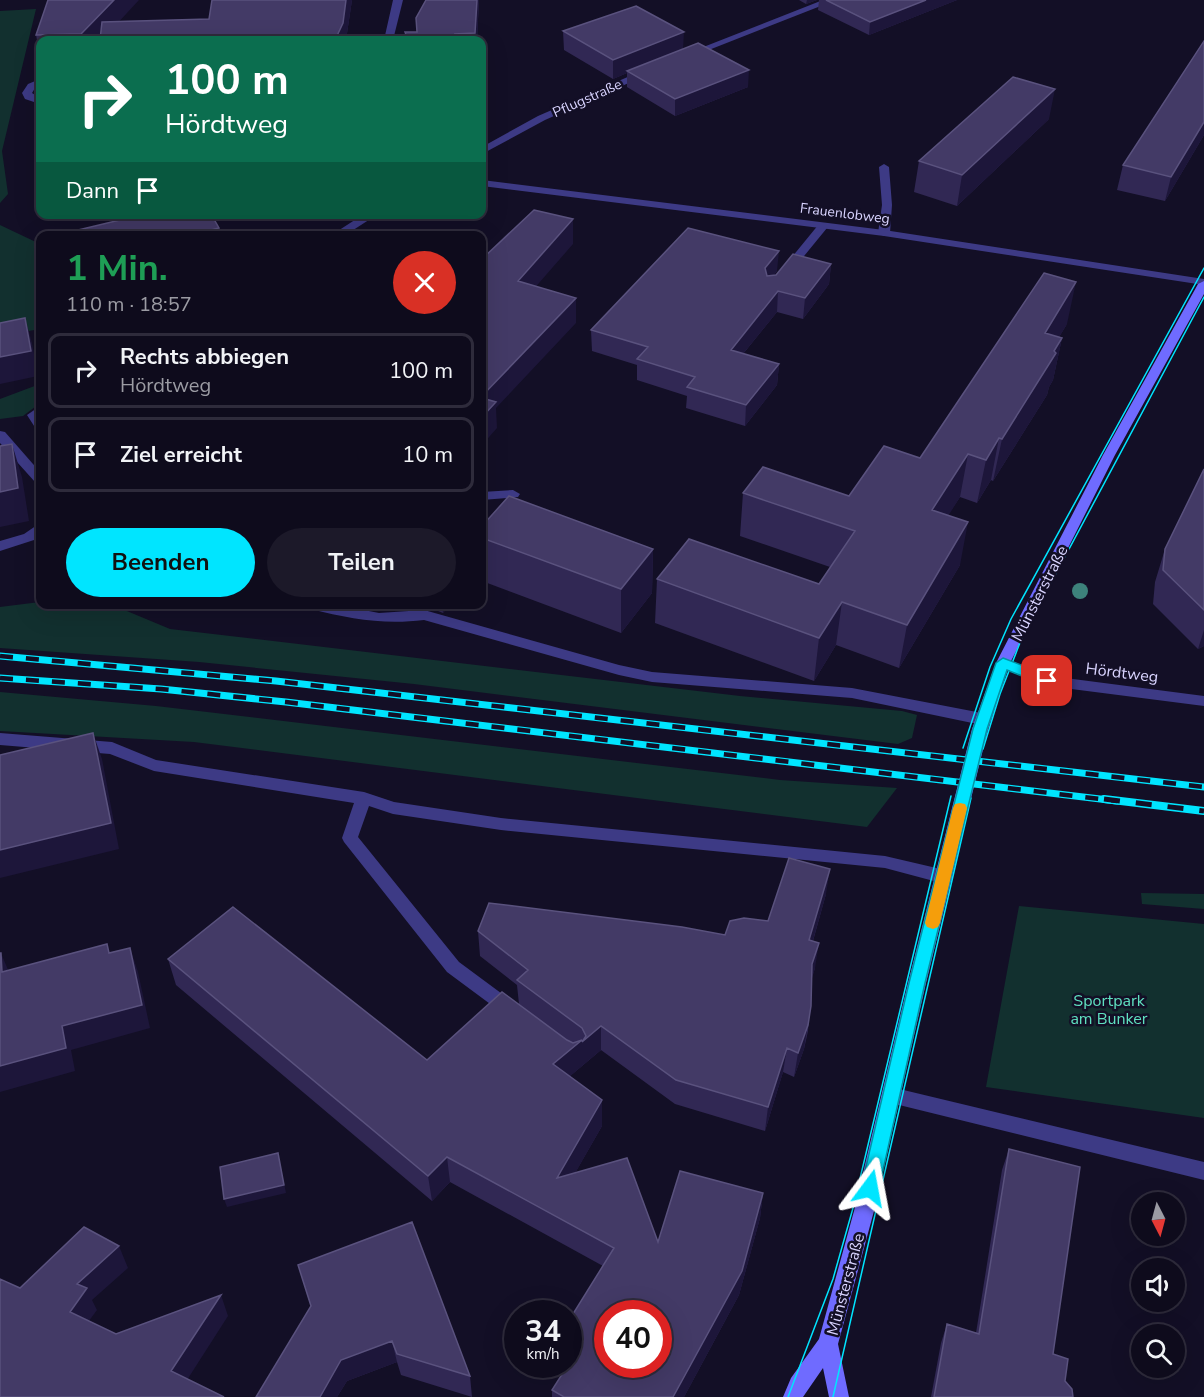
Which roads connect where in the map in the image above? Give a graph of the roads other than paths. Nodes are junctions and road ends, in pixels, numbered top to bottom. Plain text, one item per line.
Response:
1 (398, 0) edge
2 (831, 0) edge
3 (389, 36) edge
4 (679, 59) edge
5 (658, 67) edge
6 (36, 84) edge
7 (36, 100) edge
8 (486, 148) edge
9 (884, 167) dead end
10 (486, 184) edge
11 (364, 219) edge
12 (823, 226) junction
13 (344, 231) edge
14 (884, 233) junction
15 (783, 276) edge
16 (1204, 283) edge
17 (0, 435) edge
18 (36, 475) edge
19 (513, 494) dead end
20 (486, 496) edge
21 (36, 531) edge
22 (0, 546) edge
23 (331, 609) edge
24 (1003, 663) junction
25 (1204, 701) edge
26 (982, 718) junction
27 (0, 739) edge
28 (364, 798) junction
29 (945, 877) junction
30 (528, 1023) edge
31 (891, 1095) junction
32 (1204, 1171) edge
33 (828, 1344) junction
34 (793, 1397) edge
35 (839, 1397) edge

1 - 3 street
2 - 4 street
5 - 8 street, Pflugstraße
6 - 7 street
9 - 14 street
10 - 12 street, Frauenlobweg
11 - 13 street
12 - 14 street, Frauenlobweg
12 - 15 street
14 - 16 street, Frauenlobweg
16 - 24 street, Münsterstraße
17 - 18 street
19 - 20 street
21 - 22 street
23 - 26 street
24 - 25 street, Hördtweg
24 - 26 street, Münsterstraße
26 - 29 street, Münsterstraße
27 - 28 street
28 - 29 street
28 - 30 street
29 - 31 street, Münsterstraße
31 - 32 street
31 - 33 street, Münsterstraße
33 - 34 street, Münsterstraße
33 - 35 street, Münsterstraße

